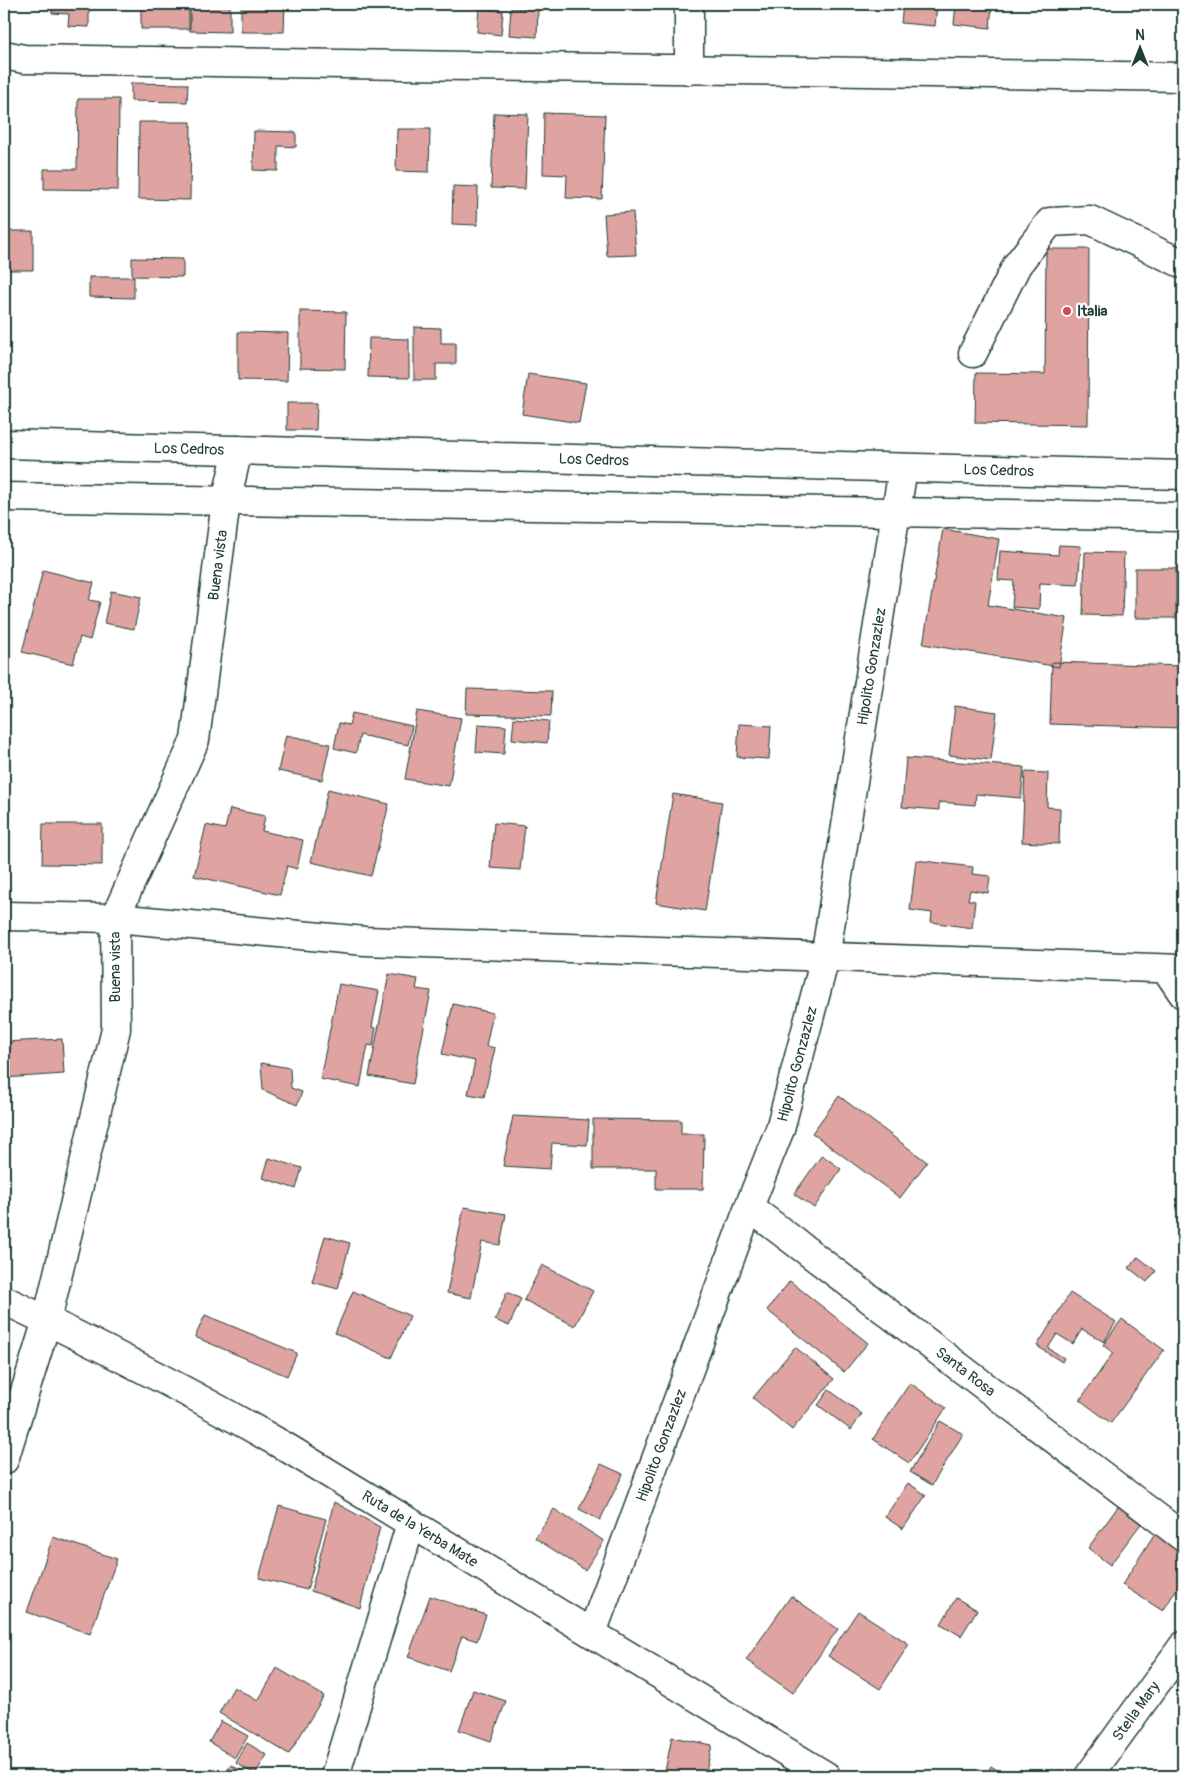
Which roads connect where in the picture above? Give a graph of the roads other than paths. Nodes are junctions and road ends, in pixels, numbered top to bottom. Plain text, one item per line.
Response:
1 (689, 4) edge
2 (4, 55) edge
3 (689, 70) junction
4 (1183, 77) edge
5 (1183, 264) edge
6 (973, 353) dead end
7 (4, 444) edge
8 (238, 450) junction
9 (903, 468) junction
10 (1183, 475) edge
11 (4, 497) edge
12 (226, 501) junction
13 (896, 512) junction
14 (1183, 517) edge
15 (4, 916) edge
16 (115, 918) junction
17 (825, 958) junction
18 (1174, 969) edge
19 (1183, 994) edge
20 (749, 1207) junction
21 (4, 1300) edge
22 (47, 1320) junction
23 (4, 1460) edge
24 (411, 1523) junction
25 (1183, 1536) edge
26 (592, 1633) junction
27 (1183, 1646) edge
28 (336, 1776) edge
29 (826, 1776) edge
30 (1089, 1776) edge

1 - 3 street
2 - 3 street
3 - 4 street
5 - 6 street
7 - 8 street, Los Cedros
8 - 9 street, Los Cedros
8 - 12 street, Buena vista
9 - 10 street, Los Cedros
9 - 13 street, Hipolito Gonzazlez
11 - 12 street
12 - 13 street
12 - 16 street, Buena vista
13 - 14 street
13 - 17 street, Hipolito Gonzazlez
15 - 16 street
16 - 17 street
16 - 22 street, Buena vista
17 - 18 street
17 - 20 street, Hipolito Gonzazlez
18 - 19 street
20 - 25 street, Santa Rosa
20 - 26 street, Hipolito Gonzazlez
21 - 22 street, Ruta de la Yerba Mate
22 - 23 street, Buena vista
22 - 24 street, Ruta de la Yerba Mate
24 - 26 street, Ruta de la Yerba Mate
24 - 28 street
26 - 29 street, Ruta de la Yerba Mate
27 - 30 street, Stella Mary

